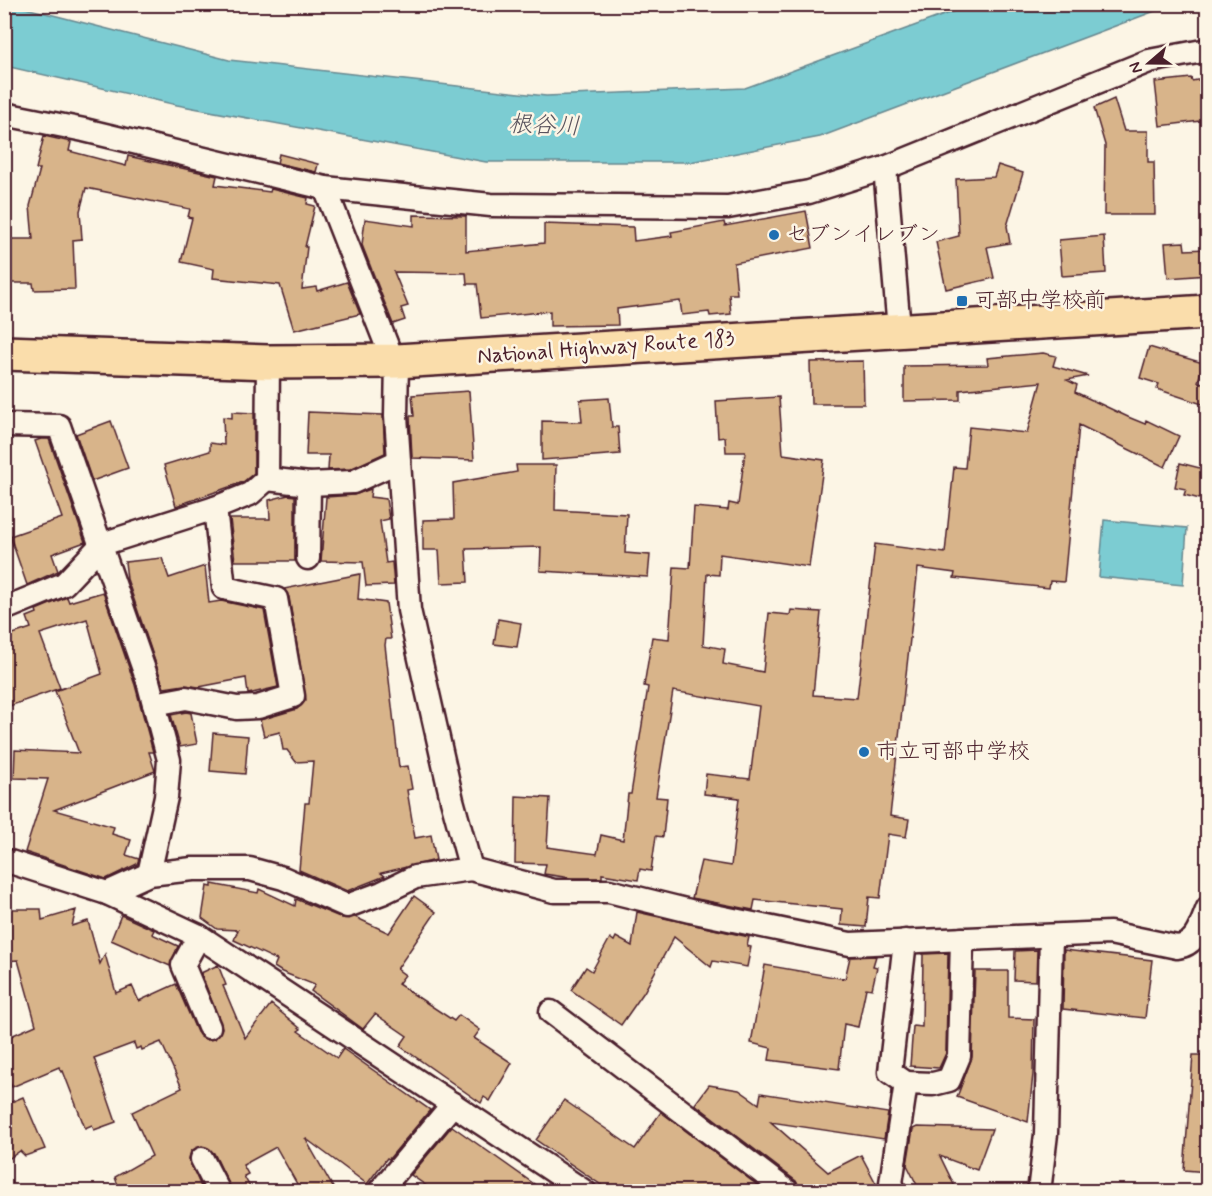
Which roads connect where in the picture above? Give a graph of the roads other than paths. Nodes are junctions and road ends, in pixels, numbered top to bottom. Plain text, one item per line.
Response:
1 (1208, 50) edge
2 (4, 114) edge
3 (885, 168) junction
4 (325, 188) junction
5 (1206, 319) edge
6 (898, 329) junction
7 (4, 354) edge
8 (395, 361) junction
9 (268, 362) junction
10 (4, 425) edge
11 (399, 461) junction
12 (267, 479) junction
13 (309, 484) junction
14 (215, 508) junction
15 (102, 544) junction
16 (308, 558) dead end
17 (4, 609) edge
18 (154, 704) junction
19 (4, 861) edge
20 (471, 869) junction
21 (149, 874) junction
22 (107, 893) junction
23 (1208, 908) edge
24 (199, 936) junction
25 (1051, 936) junction
26 (962, 939) junction
27 (905, 941) junction
28 (551, 1012) dead end
29 (209, 1027) dead end
30 (906, 1083) junction
31 (453, 1104) junction
32 (202, 1159) dead end
33 (219, 1191) edge
34 (379, 1191) edge
35 (585, 1191) edge
36 (788, 1191) edge
37 (895, 1191) edge
38 (1039, 1191) edge

1 - 3 street
2 - 4 street
3 - 4 street
3 - 6 street
4 - 8 street
5 - 6 highway, National Highway Route 183
6 - 8 highway, National Highway Route 183
7 - 9 highway, National Highway Route 183
8 - 9 highway, National Highway Route 183
8 - 11 street
9 - 12 street
10 - 15 street
11 - 13 street
11 - 20 street
12 - 13 street
12 - 14 street
13 - 16 street
14 - 15 street
14 - 18 street
15 - 17 street
15 - 18 street
18 - 21 street
19 - 22 street
20 - 21 street
20 - 27 street
21 - 22 street
22 - 24 street
23 - 25 street
24 - 29 street
24 - 31 street
25 - 26 street
25 - 38 street
26 - 27 street
26 - 30 street
27 - 30 street
28 - 36 street
30 - 37 street
31 - 34 street
31 - 35 street
32 - 33 street

